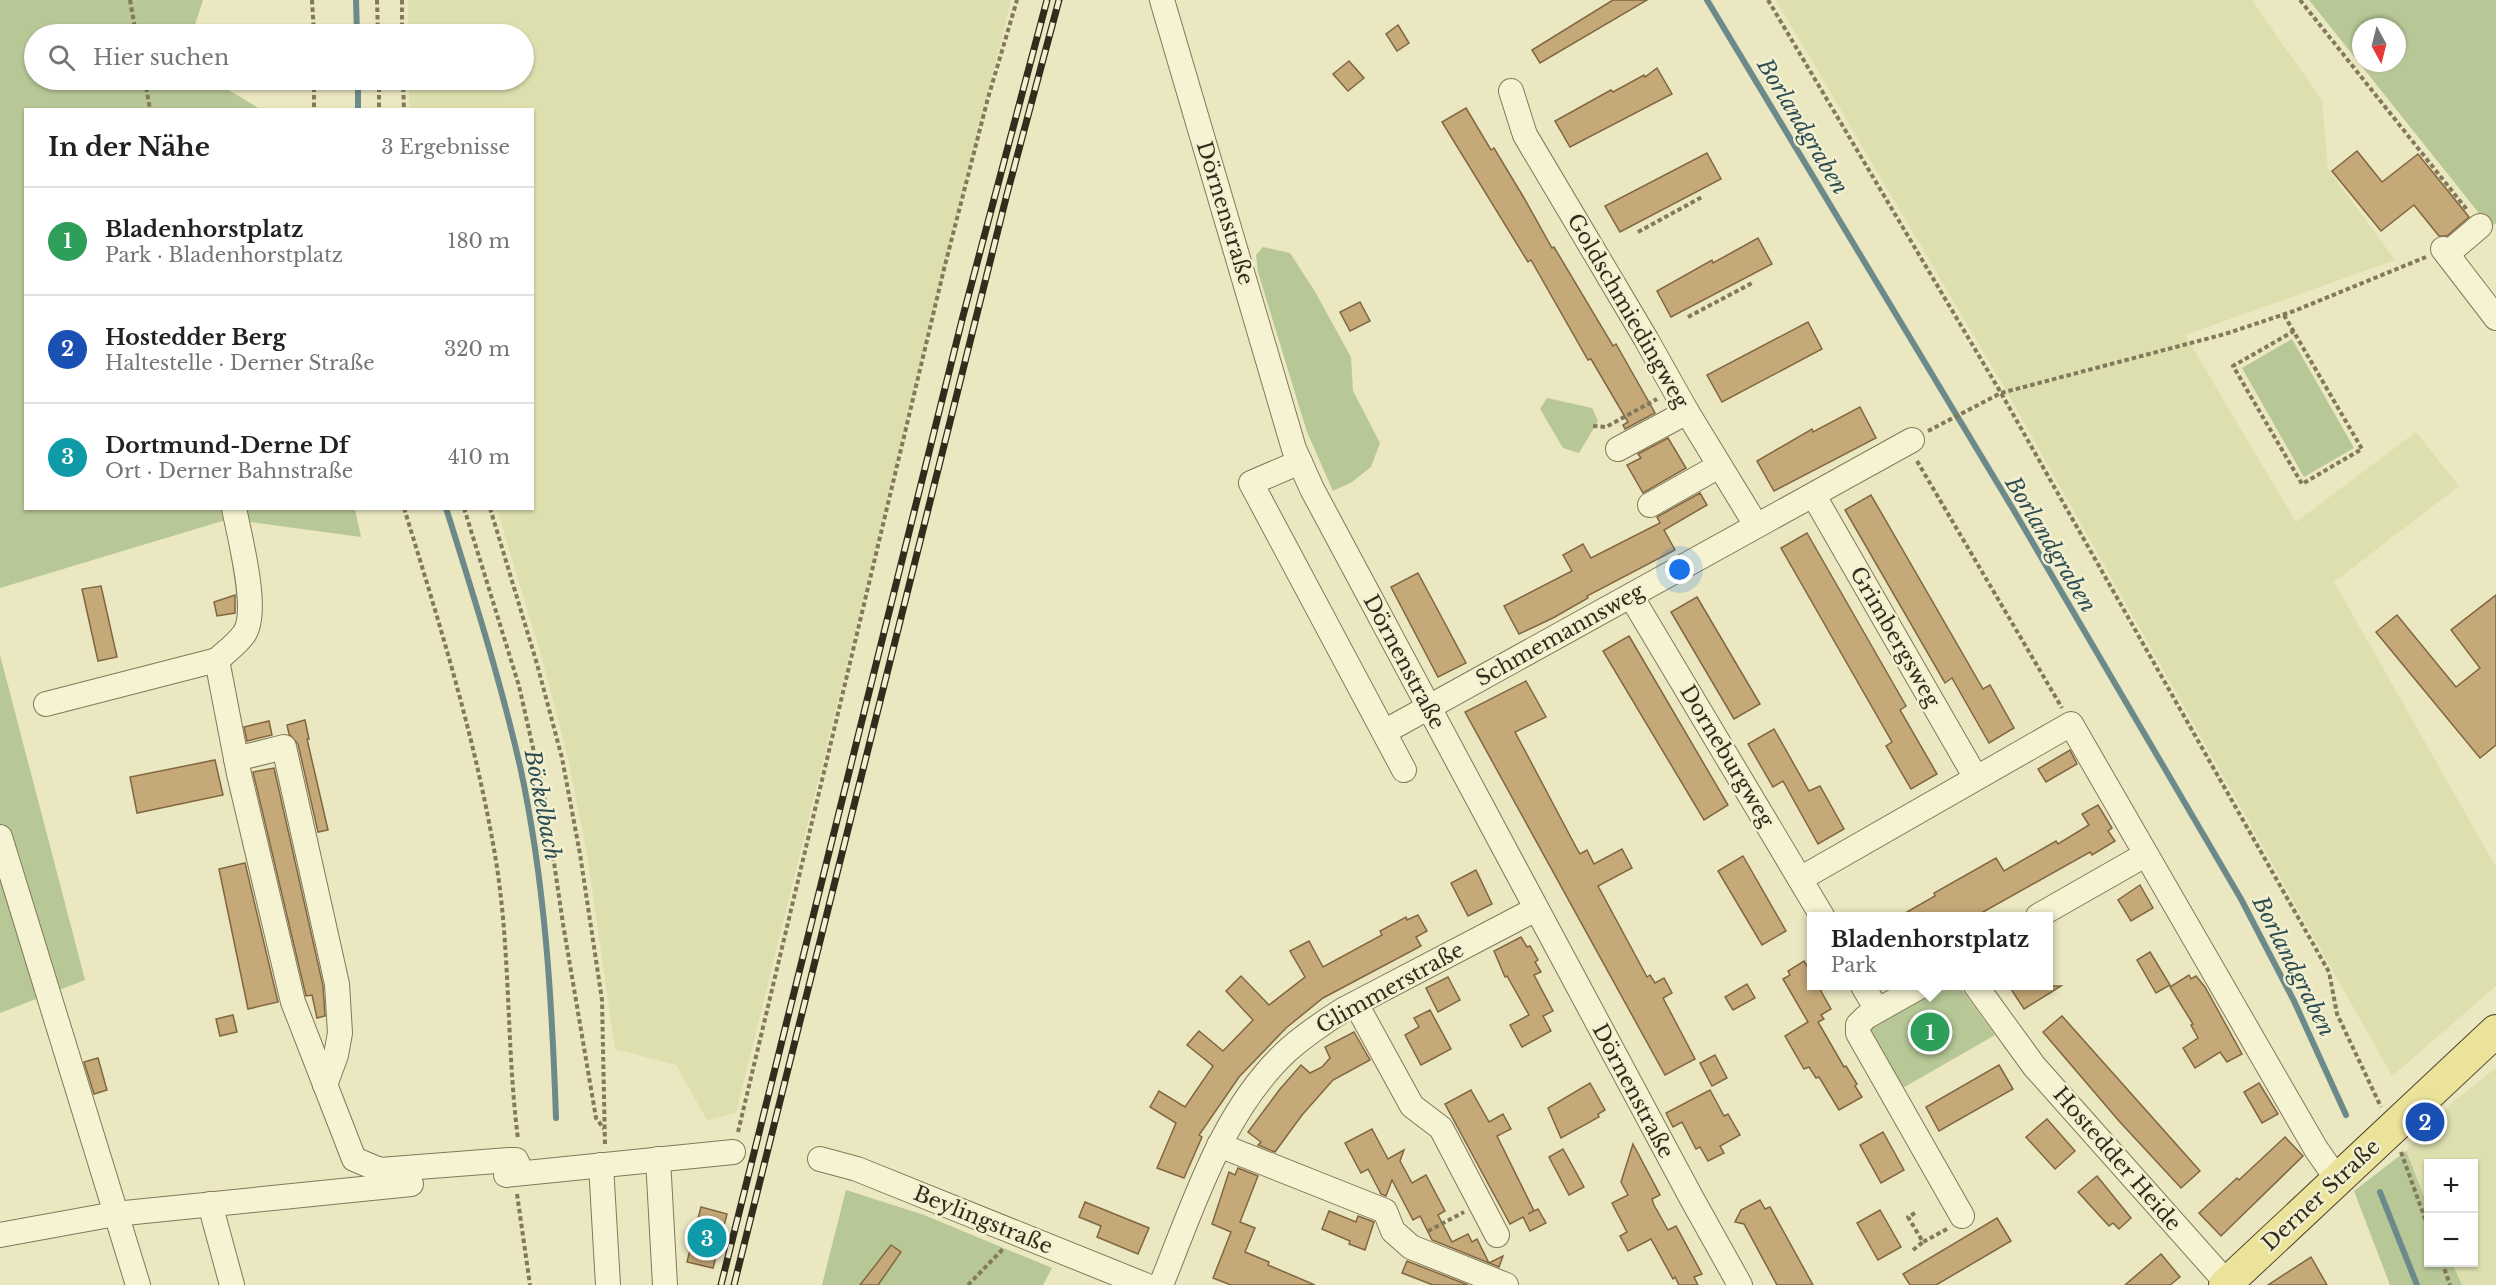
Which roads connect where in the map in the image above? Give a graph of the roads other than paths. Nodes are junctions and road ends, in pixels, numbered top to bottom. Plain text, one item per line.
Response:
1 (1162, 0) edge
2 (1511, 91) dead end
3 (2480, 226) road end
4 (2496, 318) edge
5 (1687, 412) junction
6 (1909, 442) road end
7 (1618, 449) dead end
8 (1299, 462) junction
9 (1719, 466) junction
10 (1814, 496) junction
11 (1650, 505) dead end
12 (234, 510) edge
13 (1756, 525) junction
14 (1631, 596) junction
15 (217, 660) junction
16 (46, 704) dead end
17 (1428, 707) junction
18 (1384, 732) junction
19 (236, 759) junction
20 (1404, 770) dead end
21 (1976, 778) junction
22 (0, 837) edge
23 (2145, 855) junction
24 (1800, 879) junction
25 (1536, 909) junction
26 (1820, 912) edge
27 (2045, 912) edge
28 (1865, 990) edge
29 (1914, 990) edge
30 (1979, 990) edge
31 (1356, 1004) junction
32 (1877, 1010) junction
33 (2496, 1031) edge
34 (325, 1085) junction
35 (1219, 1145) junction
36 (733, 1152) road end
37 (658, 1159) junction
38 (820, 1159) dead end
39 (603, 1165) junction
40 (518, 1173) junction
41 (2337, 1179) junction
42 (210, 1204) junction
43 (115, 1214) junction
44 (1958, 1220) road end
45 (0, 1235) edge
46 (1497, 1235) dead end
47 (2226, 1284) edge
48 (138, 1285) edge
49 (232, 1285) edge
50 (608, 1285) edge
51 (665, 1285) edge
52 (1145, 1285) edge
53 (1161, 1285) edge
54 (1506, 1285) edge
55 (1740, 1285) edge

1 - 8 street, Dörnenstraße
2 - 5 street, Goldschmiedingweg
3 - 4 street
5 - 7 street
5 - 9 street, Goldschmiedingweg
6 - 10 street, Schmemannsweg
8 - 17 street, Dörnenstraße
8 - 18 street
9 - 11 street
9 - 13 street, Goldschmiedingweg
10 - 13 street, Schmemannsweg
10 - 21 street, Grimbergsweg
12 - 15 street
13 - 14 street, Schmemannsweg
14 - 17 street, Schmemannsweg
14 - 24 street, Dorneburgweg
15 - 16 street
15 - 19 street
17 - 18 street, Schmemannsweg
17 - 25 street, Dörnenstraße
18 - 20 street
19 - 34 street
19 - 34 street
21 - 23 street
21 - 24 street
22 - 43 street
23 - 27 street
23 - 41 street
24 - 26 street, Dorneburgweg
25 - 31 street, Glimmerstraße
25 - 55 street, Dörnenstraße
28 - 32 street
29 - 32 street
30 - 47 street, Hostedder Heide
31 - 35 street, Glimmerstraße
31 - 46 street
32 - 44 street
33 - 41 main road, Derner Straße
34 - 40 street
35 - 53 street, Glimmerstraße
35 - 54 street
36 - 37 street
37 - 39 street
37 - 51 street
38 - 52 street, Beylingstraße
39 - 40 street
39 - 50 street
40 - 42 street
41 - 47 main road, Derner Straße
42 - 43 street
42 - 49 street
43 - 45 street
43 - 48 street

